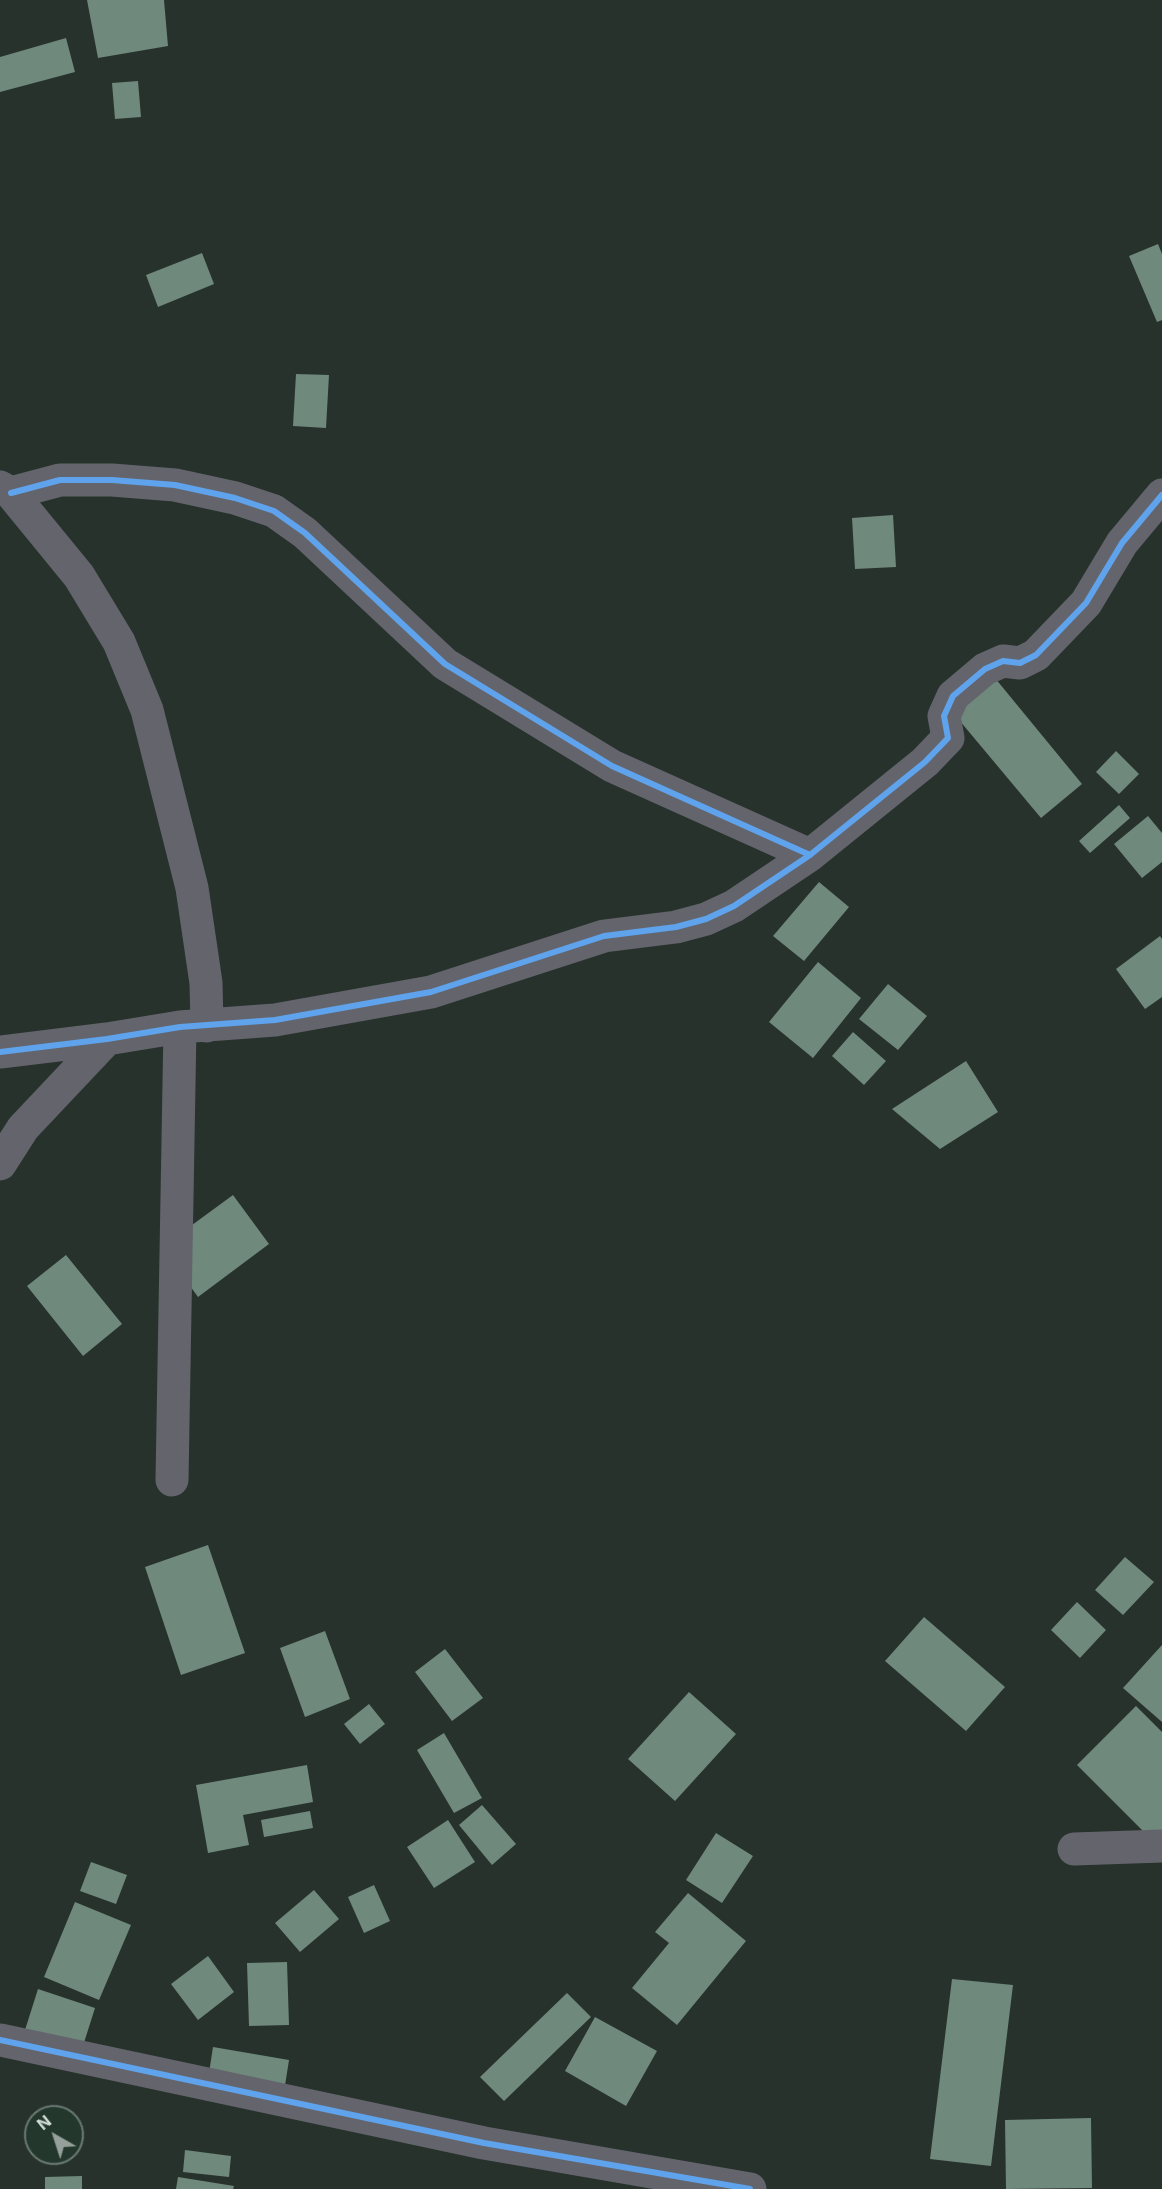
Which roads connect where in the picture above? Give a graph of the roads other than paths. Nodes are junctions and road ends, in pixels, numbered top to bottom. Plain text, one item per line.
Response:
1 (6, 490) edge
2 (1162, 495) edge
3 (810, 855) junction
4 (193, 1027) junction
5 (107, 1039) junction
6 (0, 1052) edge
7 (0, 1164) edge
8 (172, 1480) dead end
9 (1162, 1846) edge
10 (1074, 1849) dead end
11 (0, 2040) edge
12 (750, 2189) edge

1 - 3 street
1 - 4 street
2 - 3 street
3 - 4 street
4 - 5 street
4 - 8 street
5 - 6 street
5 - 7 street
9 - 10 street
11 - 12 street

